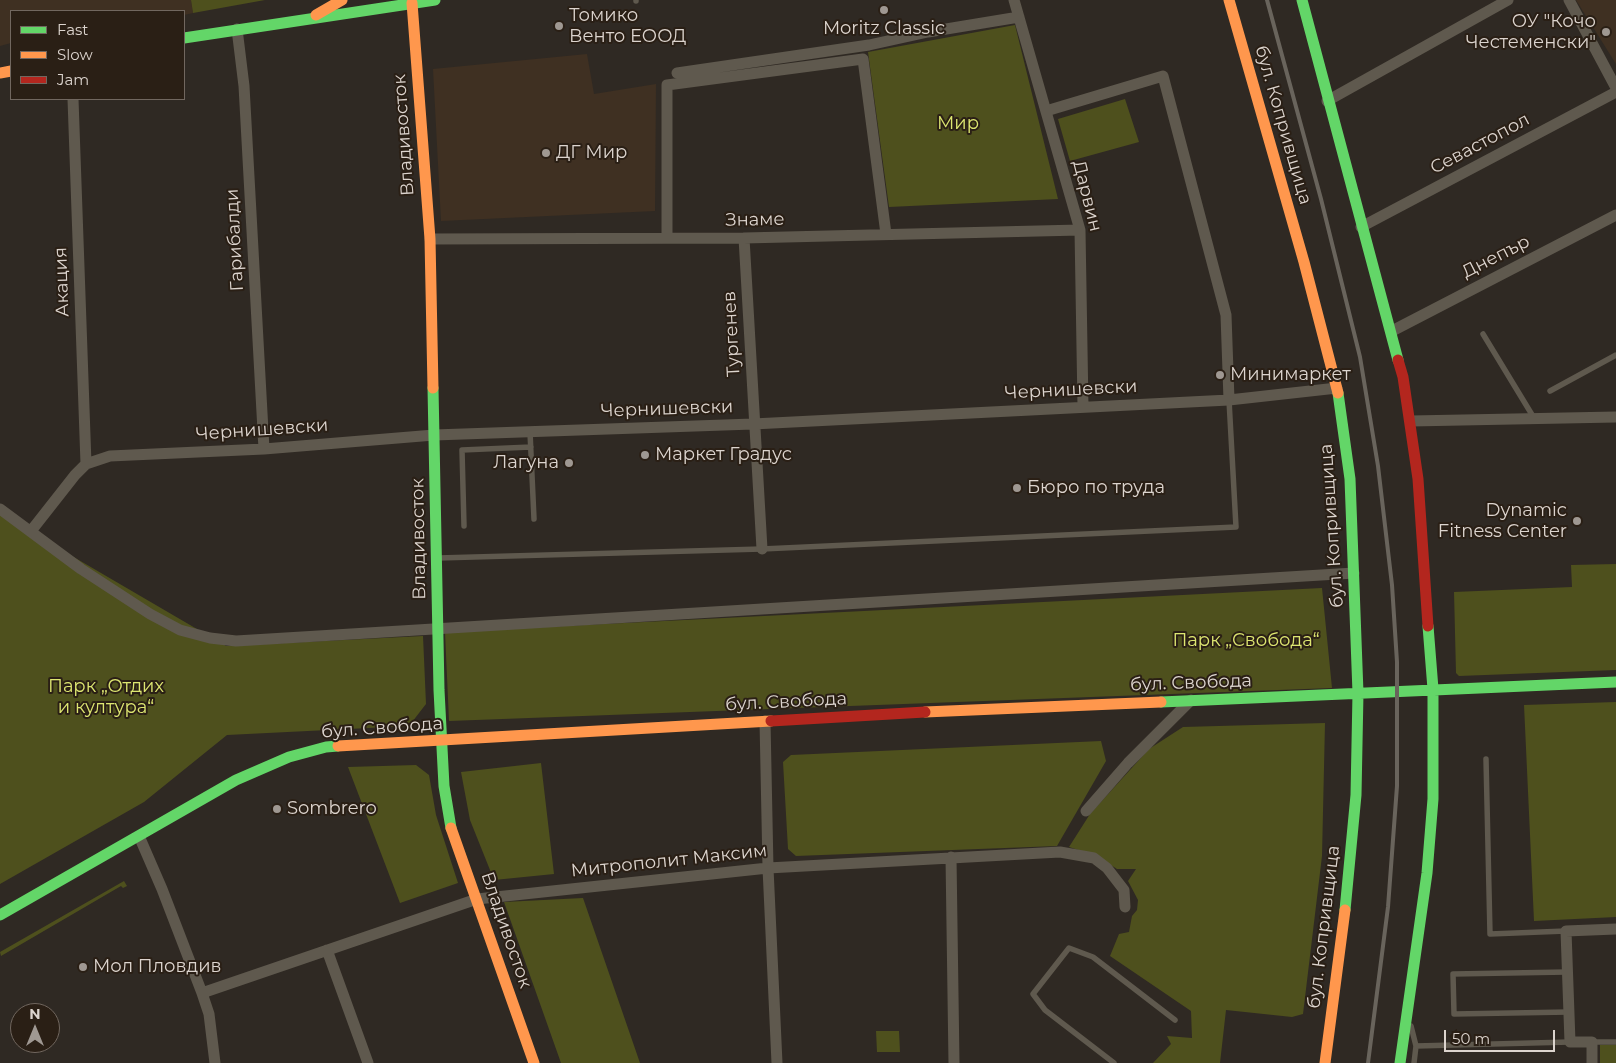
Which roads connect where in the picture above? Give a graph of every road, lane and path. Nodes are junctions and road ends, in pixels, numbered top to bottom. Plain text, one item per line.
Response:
1 (342, 0) edge
2 (435, 0) edge
3 (1014, 0) edge
4 (1229, 0) edge
5 (1302, 0) edge
6 (1508, 0) edge
7 (1570, 0) edge
8 (411, 2) edge
9 (1019, 17) junction
10 (312, 18) junction
11 (236, 29) junction
12 (185, 38) edge
13 (677, 73) dead end
14 (1616, 90) edge
15 (73, 100) edge
16 (1327, 101) junction
17 (1046, 111) junction
18 (1616, 215) edge
19 (1361, 227) junction
20 (1080, 230) junction
21 (886, 234) junction
22 (667, 237) junction
23 (744, 238) junction
24 (430, 239) junction
25 (1392, 331) junction
26 (1483, 334) dead end
27 (1616, 355) edge
28 (1337, 388) junction
29 (1550, 391) dead end
30 (1228, 400) junction
31 (1083, 407) junction
32 (1616, 417) edge
33 (1534, 419) junction
34 (1410, 422) junction
35 (753, 424) junction
36 (530, 432) junction
37 (434, 436) junction
38 (531, 447) junction
39 (264, 449) junction
40 (86, 464) junction
41 (0, 509) edge
42 (534, 519) dead end
43 (464, 526) dead end
44 (31, 531) junction
45 (762, 549) junction
46 (438, 558) junction
47 (1354, 573) junction
48 (438, 629) junction
49 (1616, 682) edge
50 (1434, 689) junction
51 (1358, 693) junction
52 (1191, 700) junction
53 (765, 721) junction
54 (441, 742) junction
55 (1486, 759) dead end
56 (1086, 811) dead end
57 (139, 836) junction
58 (951, 857) junction
59 (768, 868) junction
60 (477, 898) junction
61 (1124, 907) dead end
62 (0, 915) edge
63 (1616, 929) edge
64 (1566, 932) junction
65 (327, 950) junction
66 (1567, 972) junction
67 (202, 993) junction
68 (1408, 1011) junction
69 (1569, 1012) junction
70 (1175, 1020) dead end
71 (1570, 1042) junction
72 (1592, 1042) junction
73 (1616, 1042) edge
74 (1416, 1046) junction
75 (215, 1063) edge
76 (368, 1063) edge
77 (534, 1063) edge
78 (777, 1063) edge
79 (954, 1063) edge
80 (1114, 1063) edge
81 (1325, 1063) edge
82 (1400, 1063) edge
83 (1414, 1063) edge
84 (1592, 1063) edge

1 - 10 street
2 - 8 street
3 - 9 street, Дарвин
4 - 28 street, бул. Копривщица
5 - 16 street
6 - 16 street
7 - 14 street
8 - 10 street
8 - 24 street, Владивосток
9 - 13 street
9 - 17 street, Дарвин
10 - 11 street
11 - 12 street
11 - 39 street, Гарибалди
14 - 19 street, Севастопол
15 - 40 street, Акация
16 - 19 street
17 - 20 street, Дарвин
17 - 30 street
18 - 25 street, Днепър
19 - 25 street
20 - 21 street, Знаме
20 - 31 street, Дарвин
21 - 22 street
21 - 23 street, Знаме
22 - 23 street, Знаме
22 - 24 street, Знаме
23 - 35 street, Тургенев
24 - 37 street, Владивосток
25 - 34 street
26 - 33 lane
27 - 29 lane
28 - 30 street, Чернишевски
28 - 47 street, бул. Копривщица
30 - 31 street, Чернишевски
30 - 45 lane
31 - 35 street, Чернишевски
32 - 33 street
33 - 34 street
34 - 50 street
35 - 36 street, Чернишевски
35 - 45 street, Тургенев
36 - 37 street, Чернишевски
36 - 38 lane
37 - 39 street, Чернишевски
37 - 46 street, Владивосток
38 - 42 lane
38 - 43 lane
39 - 40 street, Чернишевски
40 - 44 street, Чернишевски
41 - 44 street
44 - 48 street
45 - 46 lane
46 - 48 street, Владивосток
47 - 48 street
47 - 51 street, бул. Копривщица
48 - 54 street, Владивосток
49 - 50 street, бул. Свобода
50 - 51 street, бул. Свобода
50 - 68 street
51 - 52 street, бул. Свобода
51 - 81 street, бул. Копривщица
52 - 53 street, бул. Свобода
52 - 56 street
53 - 54 street, бул. Свобода
53 - 59 street
54 - 57 street, бул. Свобода
54 - 60 street, Владивосток
55 - 64 lane
57 - 62 street, бул. Свобода
57 - 67 street
58 - 59 street, Митрополит Максим
58 - 61 street, Митрополит Максим
58 - 79 street
59 - 60 street, Митрополит Максим
59 - 78 street
60 - 65 street, Митрополит Максим
60 - 77 street, Владивосток
63 - 64 street
64 - 66 street
65 - 67 street, Митрополит Максим
65 - 76 street
66 - 69 street
66 - 69 lane
67 - 75 street
68 - 74 lane
68 - 82 street
69 - 71 street
70 - 80 lane
71 - 72 street
71 - 74 lane
72 - 73 lane
72 - 84 street
74 - 83 lane

